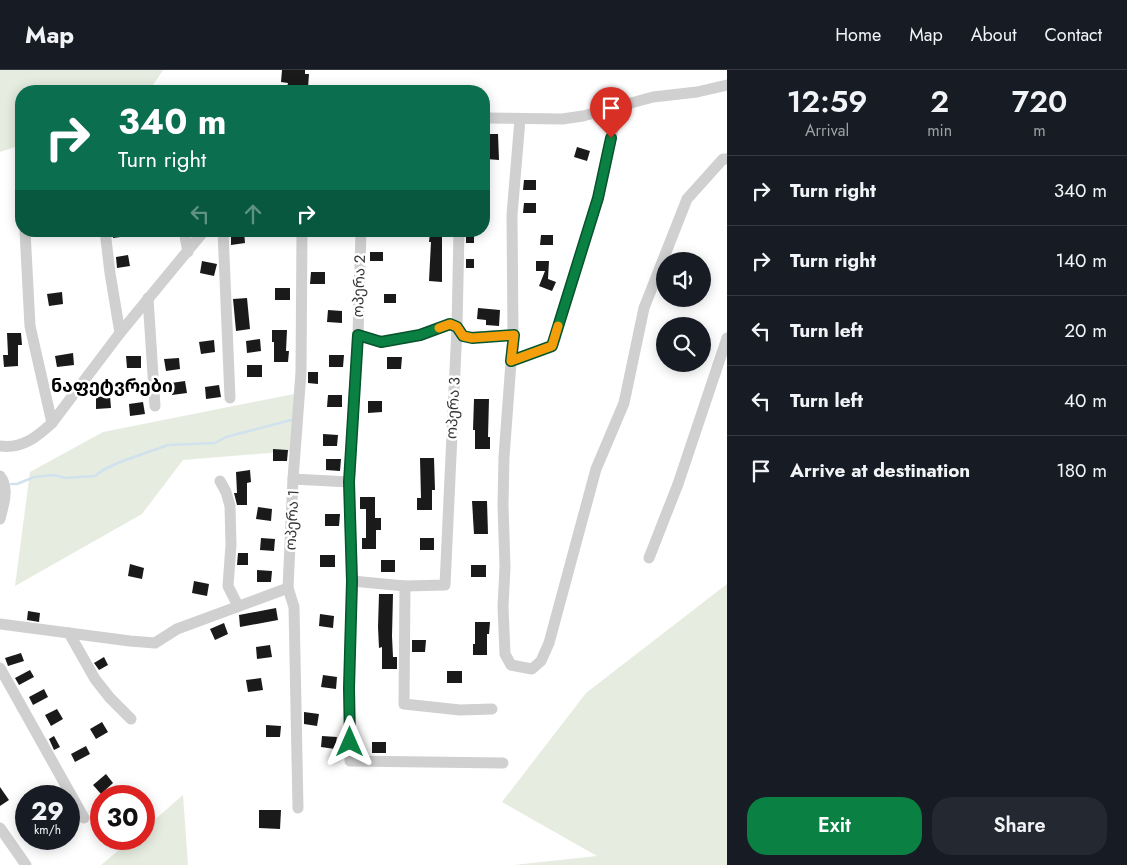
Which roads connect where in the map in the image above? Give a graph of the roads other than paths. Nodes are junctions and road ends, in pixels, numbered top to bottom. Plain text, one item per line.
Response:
1 (727, 85) edge
2 (618, 106) junction
3 (490, 118) edge
4 (520, 119) junction
5 (727, 158) edge
6 (25, 237) edge
7 (106, 237) edge
8 (185, 237) edge
9 (199, 237) edge
10 (223, 237) edge
11 (302, 237) edge
12 (361, 237) edge
13 (460, 237) edge
14 (188, 252) junction
15 (148, 298) junction
16 (457, 327) junction
17 (120, 333) junction
18 (358, 335) junction
19 (514, 335) junction
20 (727, 338) edge
21 (511, 361) junction
22 (230, 398) dead end
23 (156, 406) dead end
24 (52, 423) junction
25 (0, 446) edge
26 (0, 476) edge
27 (294, 479) junction
28 (220, 481) dead end
29 (349, 482) junction
30 (2, 488) edge
31 (0, 519) edge
32 (649, 558) dead end
33 (352, 581) junction
34 (406, 586) junction
35 (288, 588) junction
36 (238, 606) junction
37 (0, 624) edge
38 (69, 633) junction
39 (0, 668) edge
40 (492, 709) dead end
41 (131, 720) dead end
42 (503, 763) dead end
43 (298, 808) dead end
44 (84, 818) dead end
45 (0, 828) edge
46 (26, 865) edge

1 - 2 street
2 - 4 street
2 - 21 street
3 - 4 street
4 - 19 street
5 - 21 street
6 - 24 street
7 - 17 street
8 - 14 street
9 - 14 street
10 - 22 street
11 - 27 street, ოპერა 1
12 - 18 street, ოპერა 2
13 - 16 street, ოპერა 3
14 - 15 street
15 - 17 street
15 - 23 street
16 - 18 street
16 - 19 street
16 - 34 street, ოპერა 3
17 - 24 street
18 - 29 street, ოპერა 2
19 - 21 street
20 - 32 street
24 - 25 street
26 - 30 street
27 - 29 street
27 - 35 street, ოპერა 1
28 - 36 street
29 - 33 street, ოპერა 2
30 - 31 street
33 - 34 street
33 - 42 street, ოპერა 2
34 - 40 street
35 - 36 street
35 - 43 street, ოპერა 1
36 - 38 street
37 - 38 street
38 - 41 street
39 - 44 street
45 - 46 street

